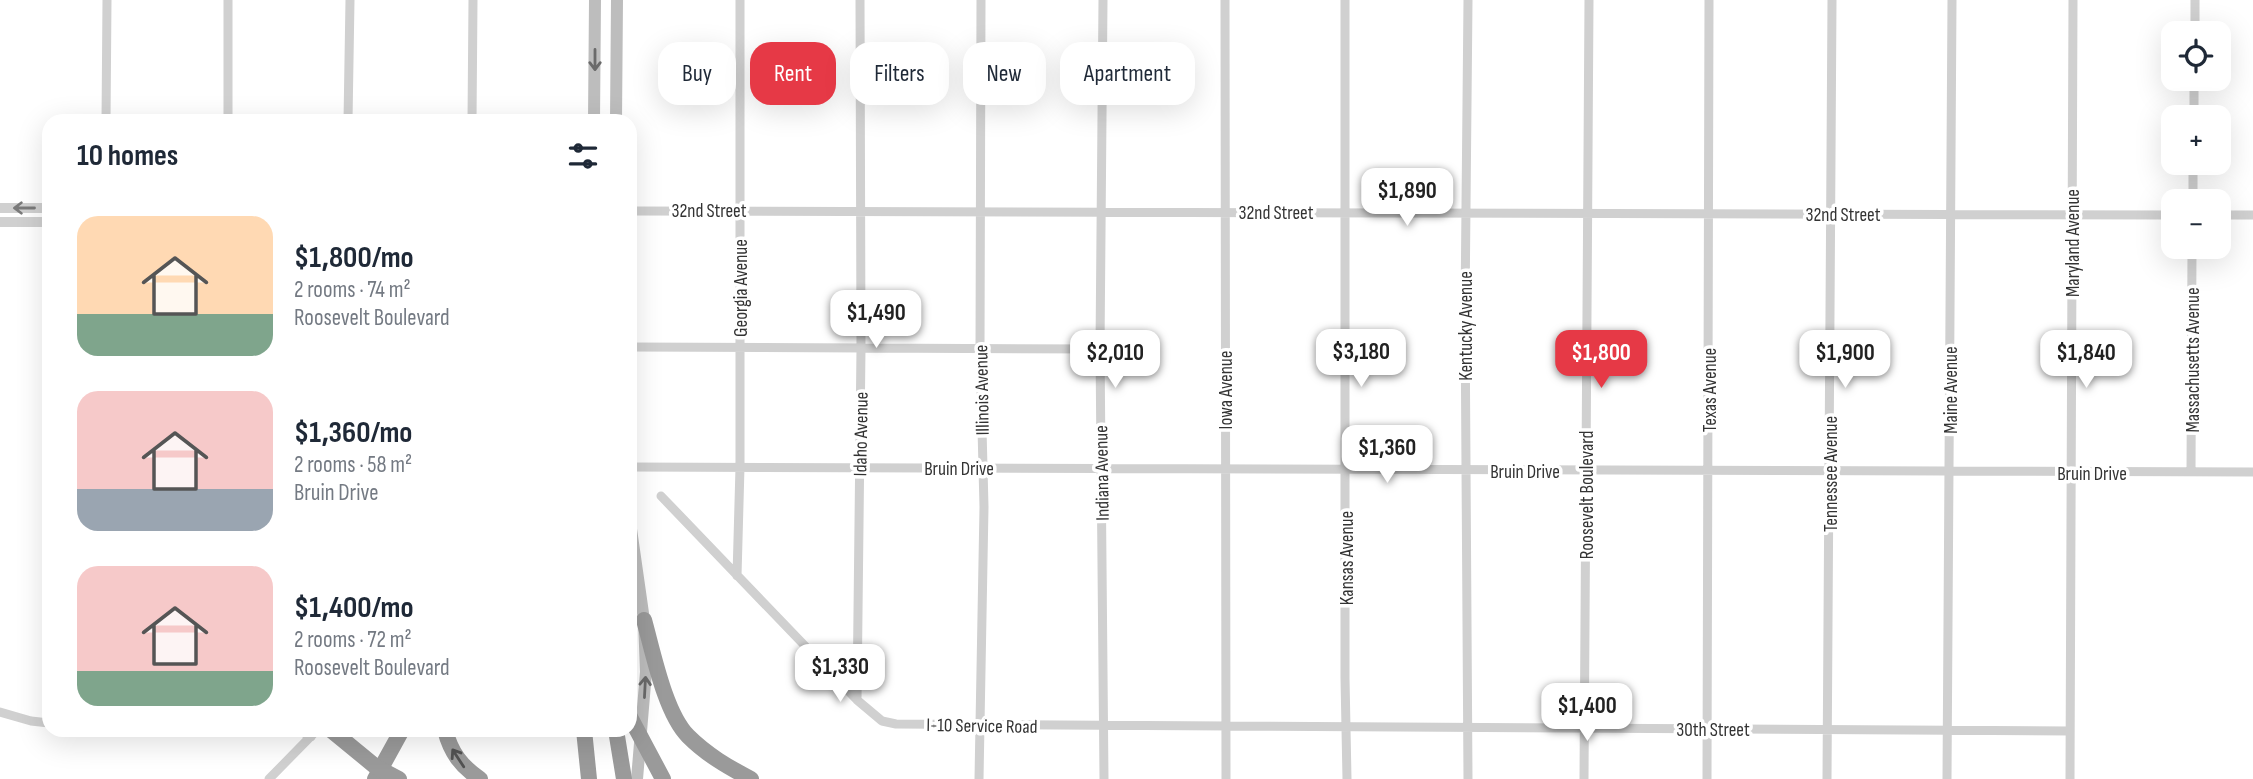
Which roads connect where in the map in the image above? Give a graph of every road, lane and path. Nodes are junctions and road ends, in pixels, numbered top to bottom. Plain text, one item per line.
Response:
1 (107, 0) edge
2 (228, 0) edge
3 (349, 0) edge
4 (472, 0) edge
5 (595, 0) edge
6 (617, 0) edge
7 (740, 0) edge
8 (860, 0) edge
9 (981, 0) edge
10 (1103, 0) edge
11 (1225, 0) edge
12 (1345, 0) edge
13 (1468, 0) edge
14 (1589, 0) edge
15 (1709, 0) edge
16 (1832, 0) edge
17 (1952, 0) edge
18 (2073, 0) edge
19 (2195, 0) edge
20 (2194, 21) edge
21 (106, 114) edge
22 (228, 114) edge
23 (348, 114) edge
24 (472, 114) edge
25 (594, 114) edge
26 (616, 114) edge
27 (0, 208) edge
28 (42, 208) edge
29 (637, 211) edge
30 (740, 211) junction
31 (861, 211) junction
32 (979, 211) junction
33 (1101, 212) junction
34 (1226, 212) junction
35 (1346, 212) junction
36 (1466, 213) junction
37 (1588, 213) junction
38 (1709, 213) junction
39 (1830, 214) junction
40 (1950, 215) junction
41 (2072, 215) junction
42 (2161, 215) edge
43 (2231, 215) edge
44 (2253, 215) edge
45 (0, 222) edge
46 (42, 222) edge
47 (2192, 259) edge
48 (637, 347) edge
49 (740, 347) junction
50 (861, 348) junction
51 (1100, 349) junction
52 (979, 350) junction
53 (637, 467) edge
54 (740, 467) junction
55 (860, 467) junction
56 (983, 468) junction
57 (1101, 469) junction
58 (1224, 470) junction
59 (1346, 470) junction
60 (1466, 470) junction
61 (1586, 471) junction
62 (1709, 471) junction
63 (1830, 471) junction
64 (1950, 472) junction
65 (2191, 472) junction
66 (2253, 472) edge
67 (2071, 473) junction
68 (661, 496) dead end
69 (637, 571) edge
70 (737, 576) junction
71 (644, 620) junction
72 (857, 700) junction
73 (0, 712) edge
74 (42, 721) edge
75 (980, 726) junction
76 (1104, 726) junction
77 (1226, 726) junction
78 (1346, 727) junction
79 (1468, 727) junction
80 (1585, 729) junction
81 (1706, 729) junction
82 (637, 730) edge
83 (1829, 730) junction
84 (1949, 730) junction
85 (2070, 732) junction
86 (310, 737) edge
87 (340, 737) edge
88 (398, 737) edge
89 (448, 737) edge
90 (585, 737) edge
91 (590, 737) edge
92 (617, 737) edge
93 (269, 779) edge
94 (375, 779) edge
95 (399, 779) edge
96 (480, 779) edge
97 (590, 779) edge
98 (624, 779) edge
99 (637, 779) edge
100 (663, 779) edge
101 (751, 779) edge
102 (979, 779) edge
103 (1104, 779) edge
104 (1226, 779) edge
105 (1347, 779) edge
106 (1468, 779) edge
107 (1584, 779) edge
108 (1706, 779) edge
109 (1827, 779) edge
110 (1947, 779) edge
111 (2070, 779) edge

1 - 21 street
2 - 22 street
3 - 23 street
4 - 24 street
5 -> 25 main road
6 - 26 main road
7 - 30 street, Georgia Avenue
8 - 31 street, Idaho Avenue
9 - 32 street, Illinois Avenue
10 - 33 street, Indiana Avenue
11 - 34 street, Iowa Avenue
12 - 35 street, Kansas Avenue
13 - 36 street, Kentucky Avenue
14 - 37 street, Roosevelt Boulevard
15 - 38 street, Texas Avenue
16 - 39 street, Tennessee Avenue
17 - 40 street, Maine Avenue
18 - 41 street, Maryland Avenue
19 - 20 street
28 -> 27 street
29 - 30 street, 32nd Street
30 - 31 street, 32nd Street
30 - 49 street, Georgia Avenue
31 - 32 street, 32nd Street
31 - 50 street, Idaho Avenue
32 - 33 street, 32nd Street
32 - 52 street, Illinois Avenue
33 - 34 street, 32nd Street
33 - 51 street, Indiana Avenue
34 - 35 street, 32nd Street
34 - 58 street, Iowa Avenue
35 - 36 street, 32nd Street
35 - 59 street, Kansas Avenue
36 - 37 street, 32nd Street
36 - 60 street, Kentucky Avenue
37 - 38 street, 32nd Street
37 - 61 street, Roosevelt Boulevard
38 - 39 street, 32nd Street
38 - 62 street, Texas Avenue
39 - 40 street, 32nd Street
39 - 63 street, Tennessee Avenue
40 - 41 street, 32nd Street
40 - 64 street, Maine Avenue
41 - 42 street, 32nd Street
41 - 67 street, Maryland Avenue
43 - 44 street
45 - 46 street
47 - 65 street, Massachusetts Avenue
48 - 49 street
49 - 50 street
49 - 54 street, Georgia Avenue
50 - 52 street
50 - 55 street, Idaho Avenue
51 - 52 street
51 - 57 street, Indiana Avenue
52 - 56 street, Illinois Avenue
53 - 54 street, Bruin Drive
54 - 55 street, Bruin Drive
54 - 70 street, Georgia Avenue
55 - 56 street, Bruin Drive
55 - 72 street, Idaho Avenue
56 - 57 street, Bruin Drive
56 - 75 street, Illinois Avenue
57 - 58 street, Bruin Drive
57 - 76 street, Indiana Avenue
58 - 59 street, Bruin Drive
58 - 77 street, Iowa Avenue
59 - 60 street, Bruin Drive
59 - 78 street, Kansas Avenue
60 - 61 street, Bruin Drive
60 - 79 street, Kentucky Avenue
61 - 62 street, Bruin Drive
61 - 80 street, Roosevelt Boulevard
62 - 63 street, Bruin Drive
62 - 81 street, Texas Avenue
63 - 64 street, Bruin Drive
63 - 83 street, Tennessee Avenue
64 - 67 street, Bruin Drive
64 - 84 street, Maine Avenue
65 - 66 street, Bruin Drive
65 - 67 street, Bruin Drive
67 - 85 street, Maryland Avenue
68 - 70 street, I-10 Service Road
69 - 71 main road
70 - 72 street, I-10 Service Road
99 -> 71 main road
71 - 101 highway
72 - 75 street, I-10 Service Road
73 - 74 street
75 - 76 street, I-10 Service Road
75 - 102 street, Illinois Avenue
76 - 77 street, 30th Street
76 - 103 street, Indiana Avenue
77 - 78 street, 30th Street
77 - 104 street, Iowa Avenue
78 - 79 street, 30th Street
78 - 105 street, Kansas Avenue
79 - 80 street, 30th Street
79 - 106 street, Kentucky Avenue
80 - 81 street, 30th Street
80 - 107 street, Roosevelt Boulevard
81 - 83 street, 30th Street
81 - 108 street, Texas Avenue
82 - 100 highway, bridge
83 - 84 street, 30th Street
83 - 109 street, Tennessee Avenue
84 - 85 street, 30th Street
84 - 110 street, Maine Avenue
85 - 111 street, Maryland Avenue
86 - 93 street
87 - 95 highway, bridge
88 - 94 highway
96 -> 89 highway
90 - 97 highway
91 - 97 main road
92 - 98 highway

